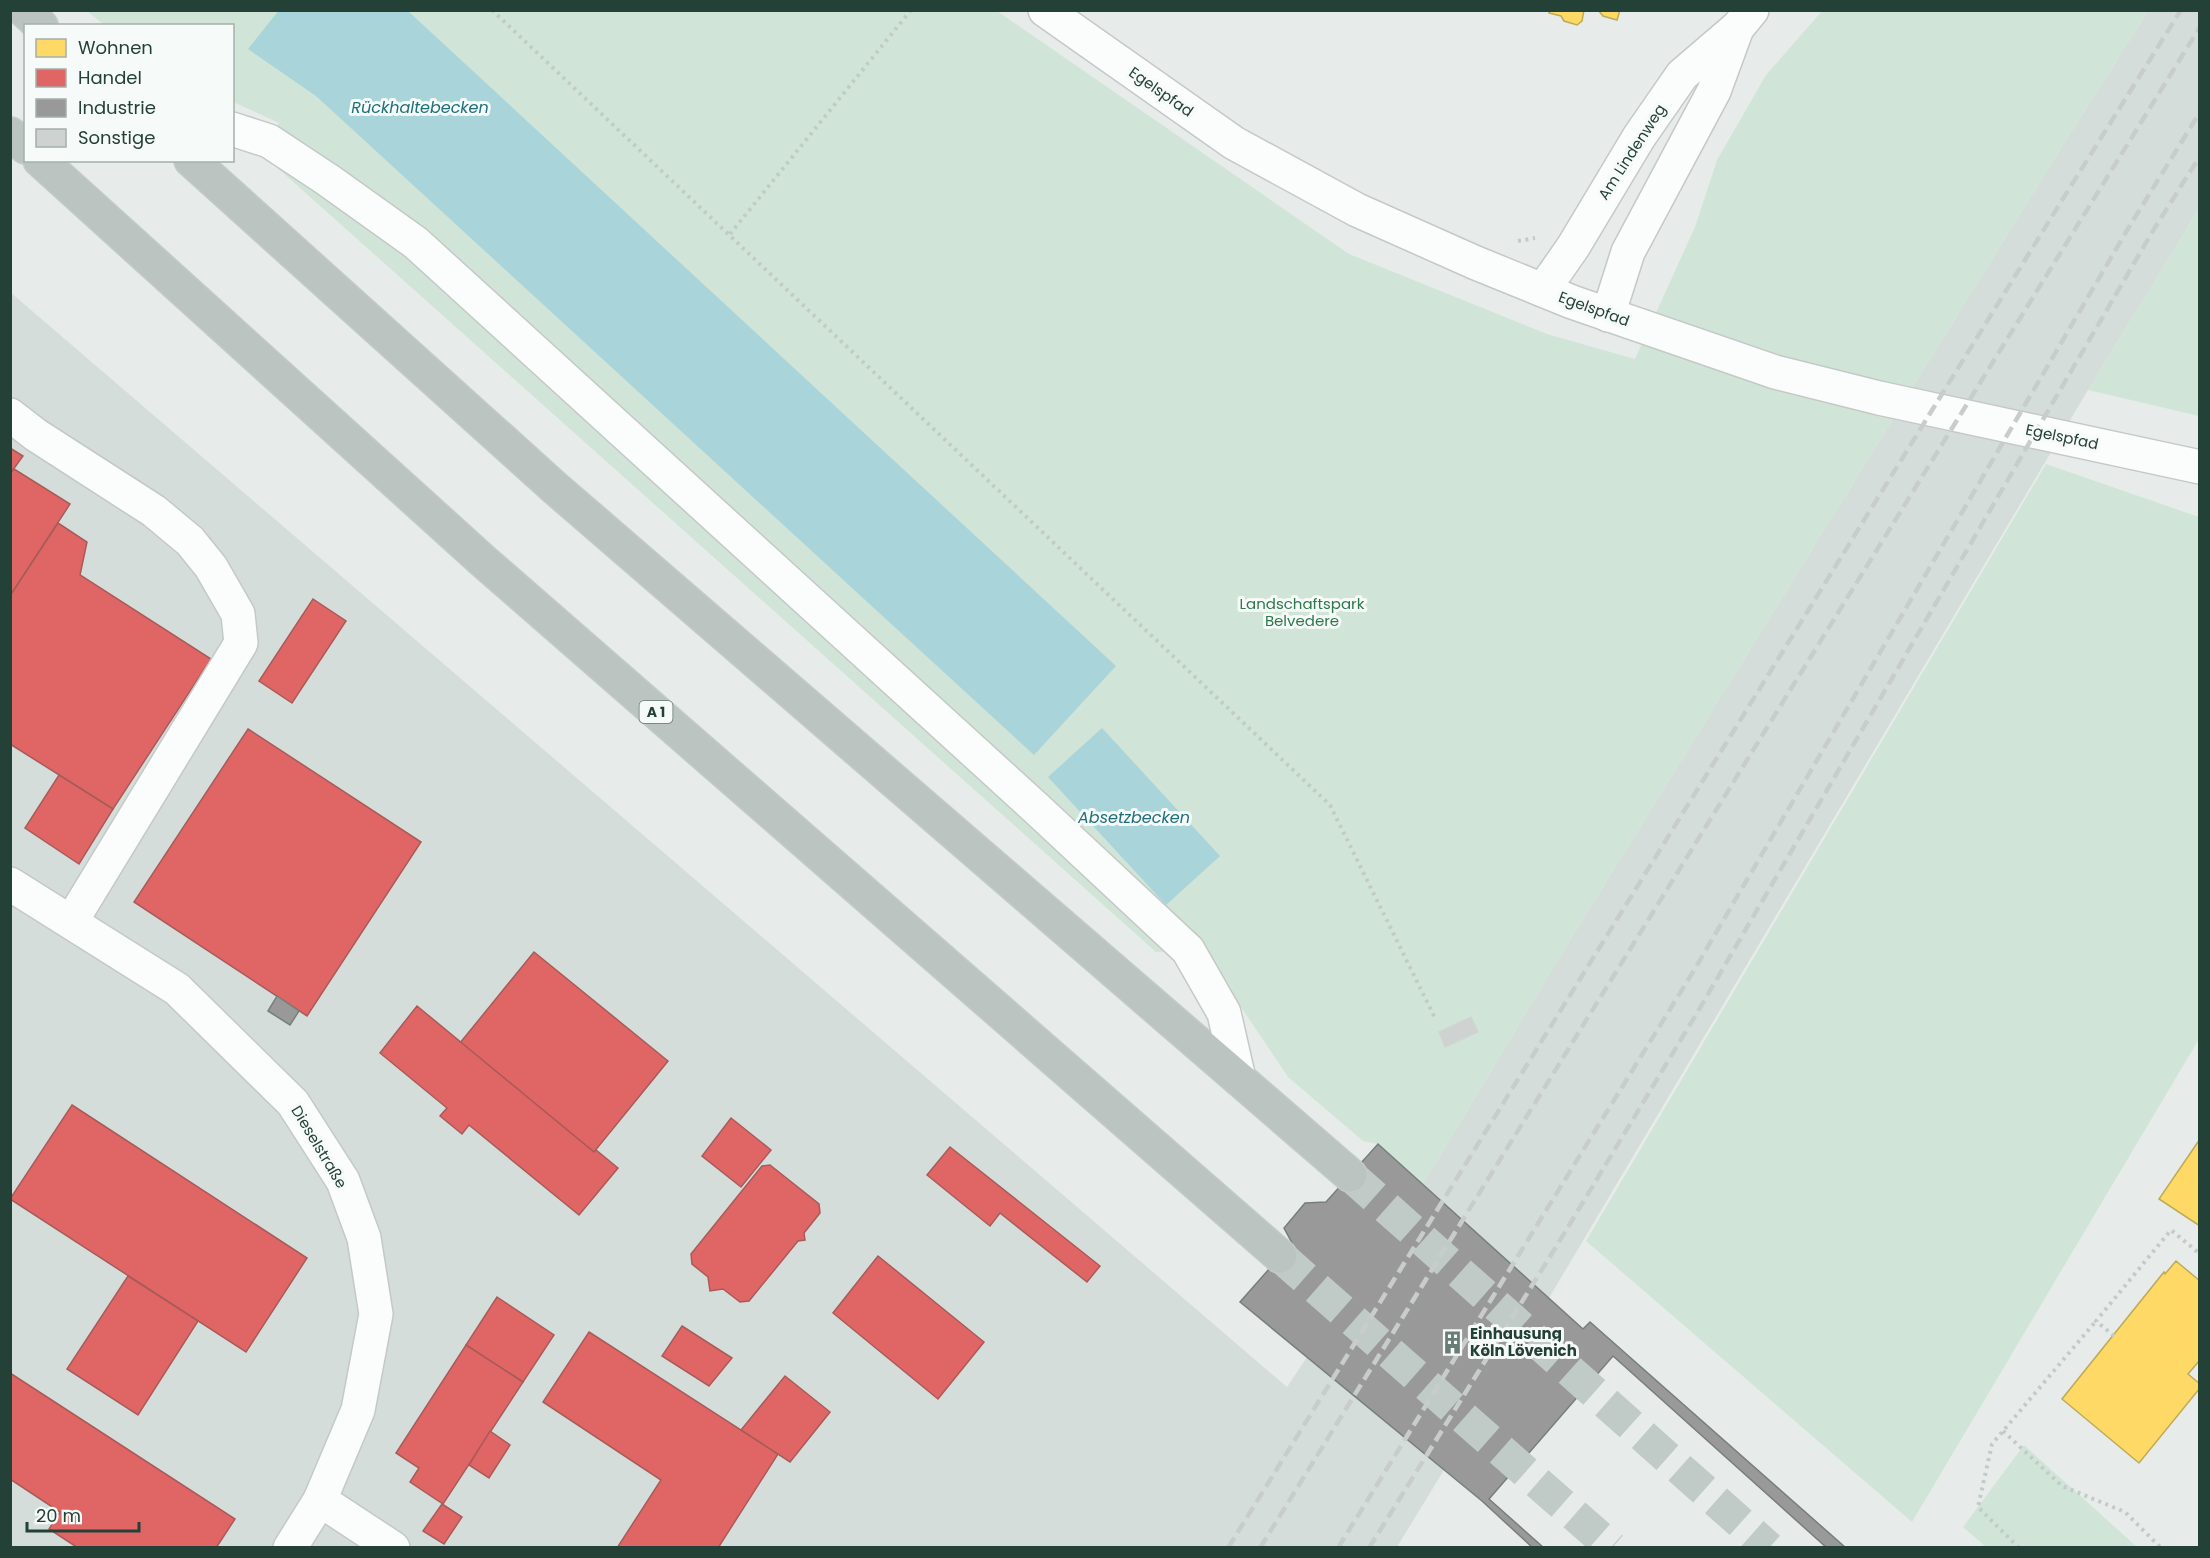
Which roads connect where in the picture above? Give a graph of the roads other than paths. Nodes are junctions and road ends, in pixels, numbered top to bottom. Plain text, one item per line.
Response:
1 (24, 10) edge
2 (1045, 10) edge
3 (1745, 19) edge
4 (39, 24) edge
5 (234, 130) edge
6 (10, 134) edge
7 (24, 145) edge
8 (42, 162) edge
9 (193, 162) edge
10 (1543, 290) junction
11 (1608, 315) junction
12 (10, 415) edge
13 (2199, 467) edge
14 (10, 884) edge
15 (72, 922) junction
16 (1239, 1079) junction
17 (1350, 1175) tunnel mouth
18 (1280, 1256) tunnel mouth
19 (320, 1500) junction
20 (290, 1548) edge
21 (393, 1548) edge

1 - 4 highway
2 - 10 street, Egelspfad
3 - 10 street, Am Lindenweg
3 - 11 street, Am Lindenweg
5 - 16 street
6 - 7 highway
8 - 18 highway, A 1
9 - 16 highway
10 - 11 street, Egelspfad
11 - 13 street, Egelspfad
12 - 15 street
14 - 15 street, Dieselstraße
15 - 19 street, Dieselstraße
16 - 17 highway
19 - 20 street, Dieselstraße
19 - 21 street

